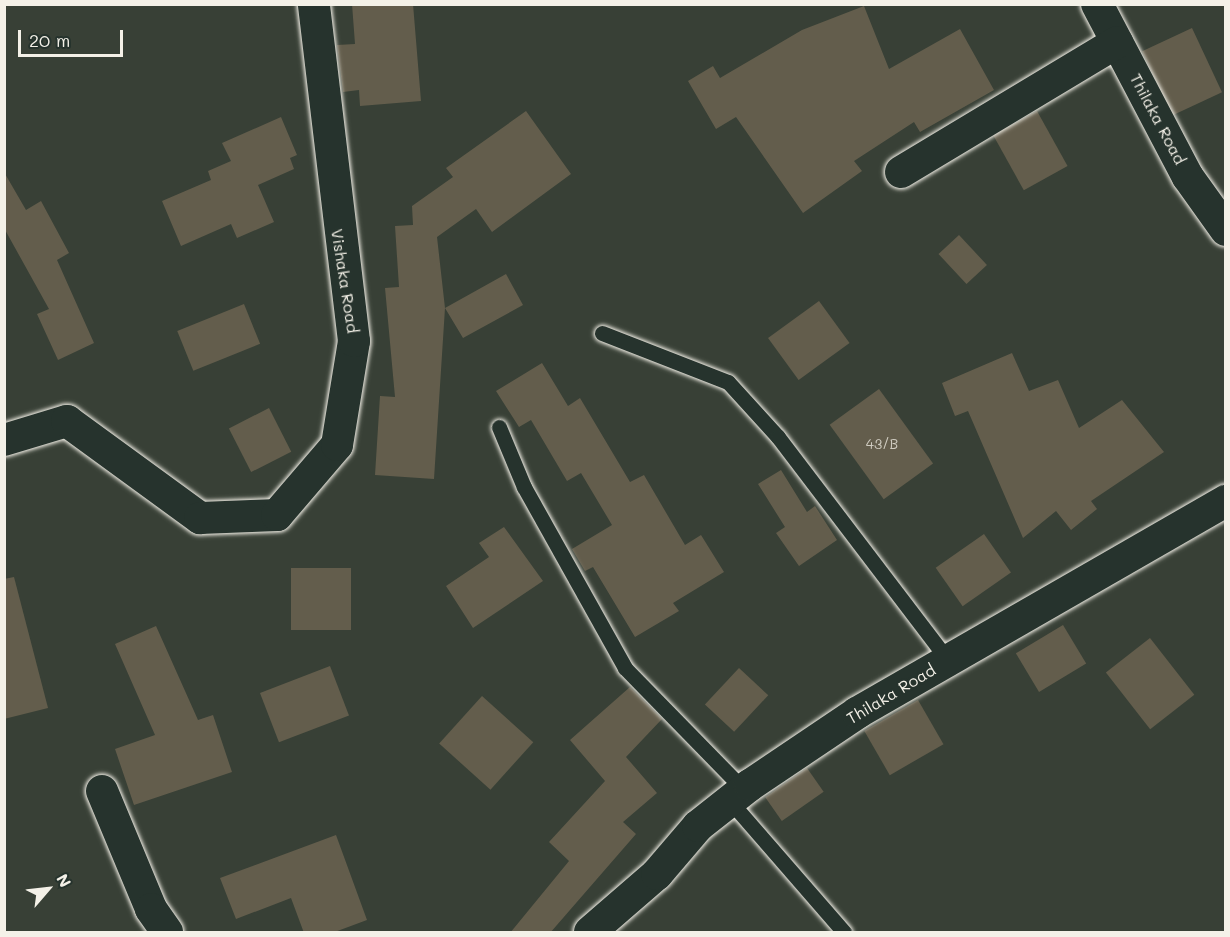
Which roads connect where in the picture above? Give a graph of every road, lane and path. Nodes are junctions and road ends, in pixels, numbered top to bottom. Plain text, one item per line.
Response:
1 (314, 4) edge
2 (1097, 4) edge
3 (1116, 42) junction
4 (901, 172) dead end
5 (1226, 230) edge
6 (602, 333) dead end
7 (500, 427) dead end
8 (4, 440) edge
9 (1226, 501) edge
10 (948, 660) junction
11 (102, 791) dead end
12 (737, 796) junction
13 (167, 933) edge
14 (590, 933) edge
15 (844, 933) edge

1 - 8 street, Vishaka Road
2 - 3 street, Thilaka Road
3 - 4 street
3 - 5 street, Thilaka Road
6 - 10 lane
7 - 12 lane
9 - 10 street, Thilaka Road
10 - 12 street, Thilaka Road
11 - 13 street
12 - 14 street, Thilaka Road
12 - 15 lane

